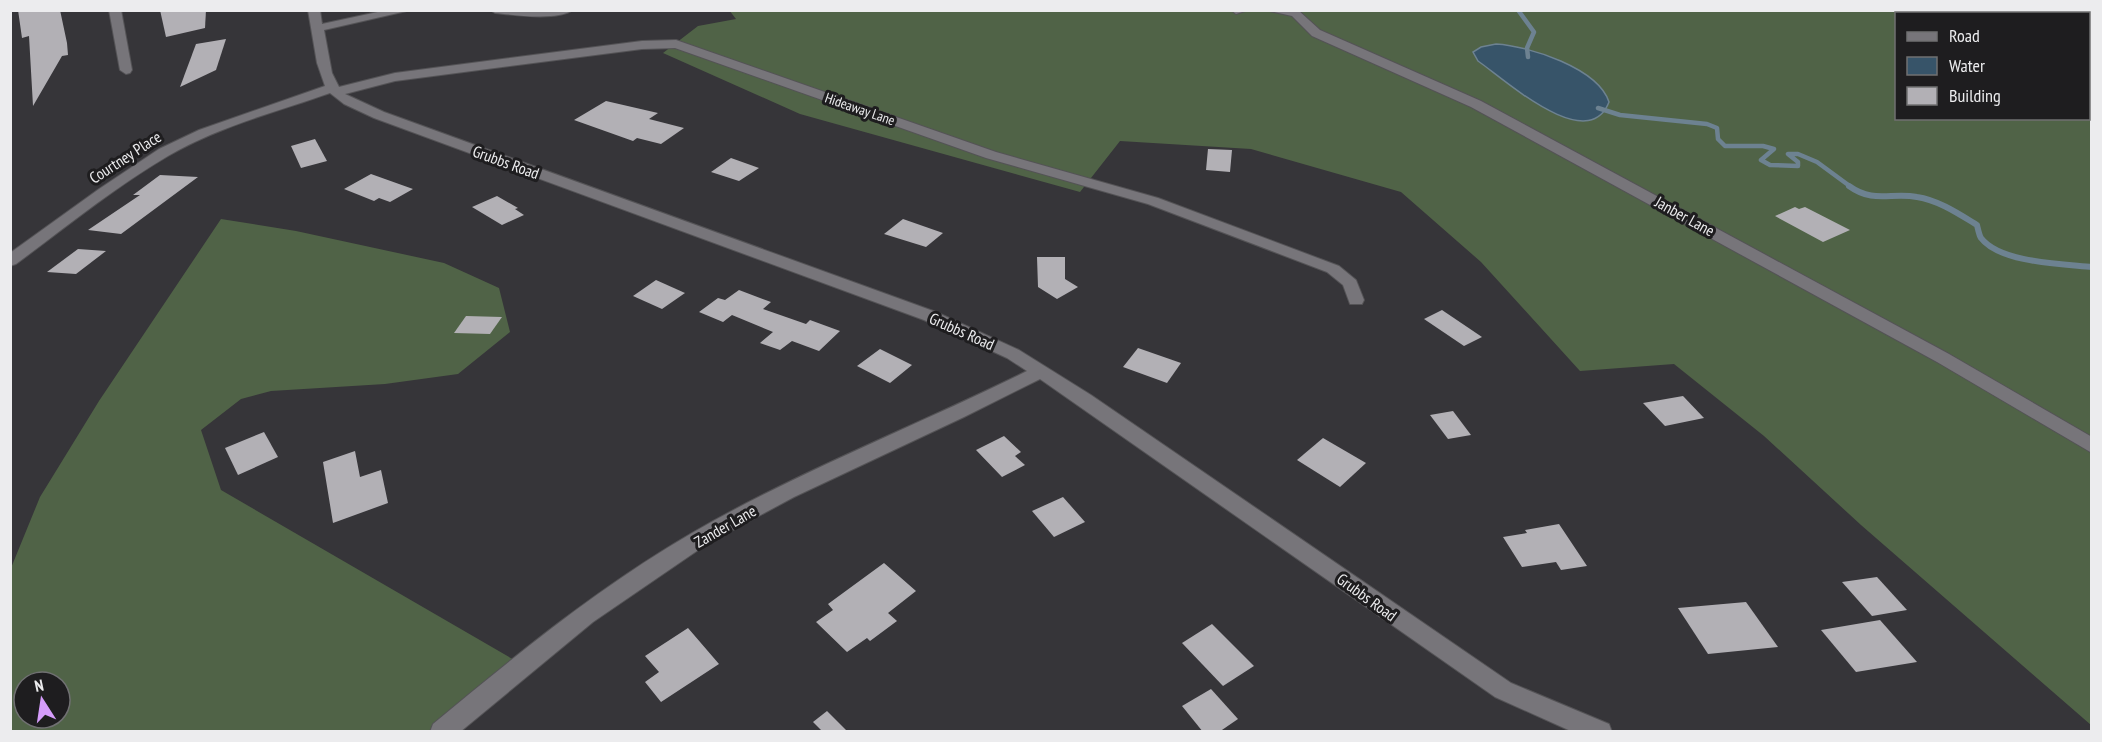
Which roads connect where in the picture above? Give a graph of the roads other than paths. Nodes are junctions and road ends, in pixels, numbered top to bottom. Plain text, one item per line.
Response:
1 (115, 10) edge
2 (314, 10) edge
3 (406, 10) edge
4 (495, 10) edge
5 (568, 10) edge
6 (1243, 10) edge
7 (1270, 10) edge
8 (1236, 11) edge
9 (318, 28) junction
10 (126, 70) dead end
11 (336, 92) junction
12 (10, 261) edge
13 (1356, 300) dead end
14 (1039, 372) junction
15 (2091, 446) edge
16 (442, 732) edge
17 (1600, 732) edge

1 - 10 street
2 - 9 street
3 - 9 street
4 - 5 street
6 - 8 street
7 - 15 street, Janber Lane
9 - 11 street
11 - 12 street, Courtney Place
11 - 13 street, Hideaway Lane
11 - 14 street, Grubbs Road
14 - 16 street, Zander Lane
14 - 17 street, Grubbs Road

